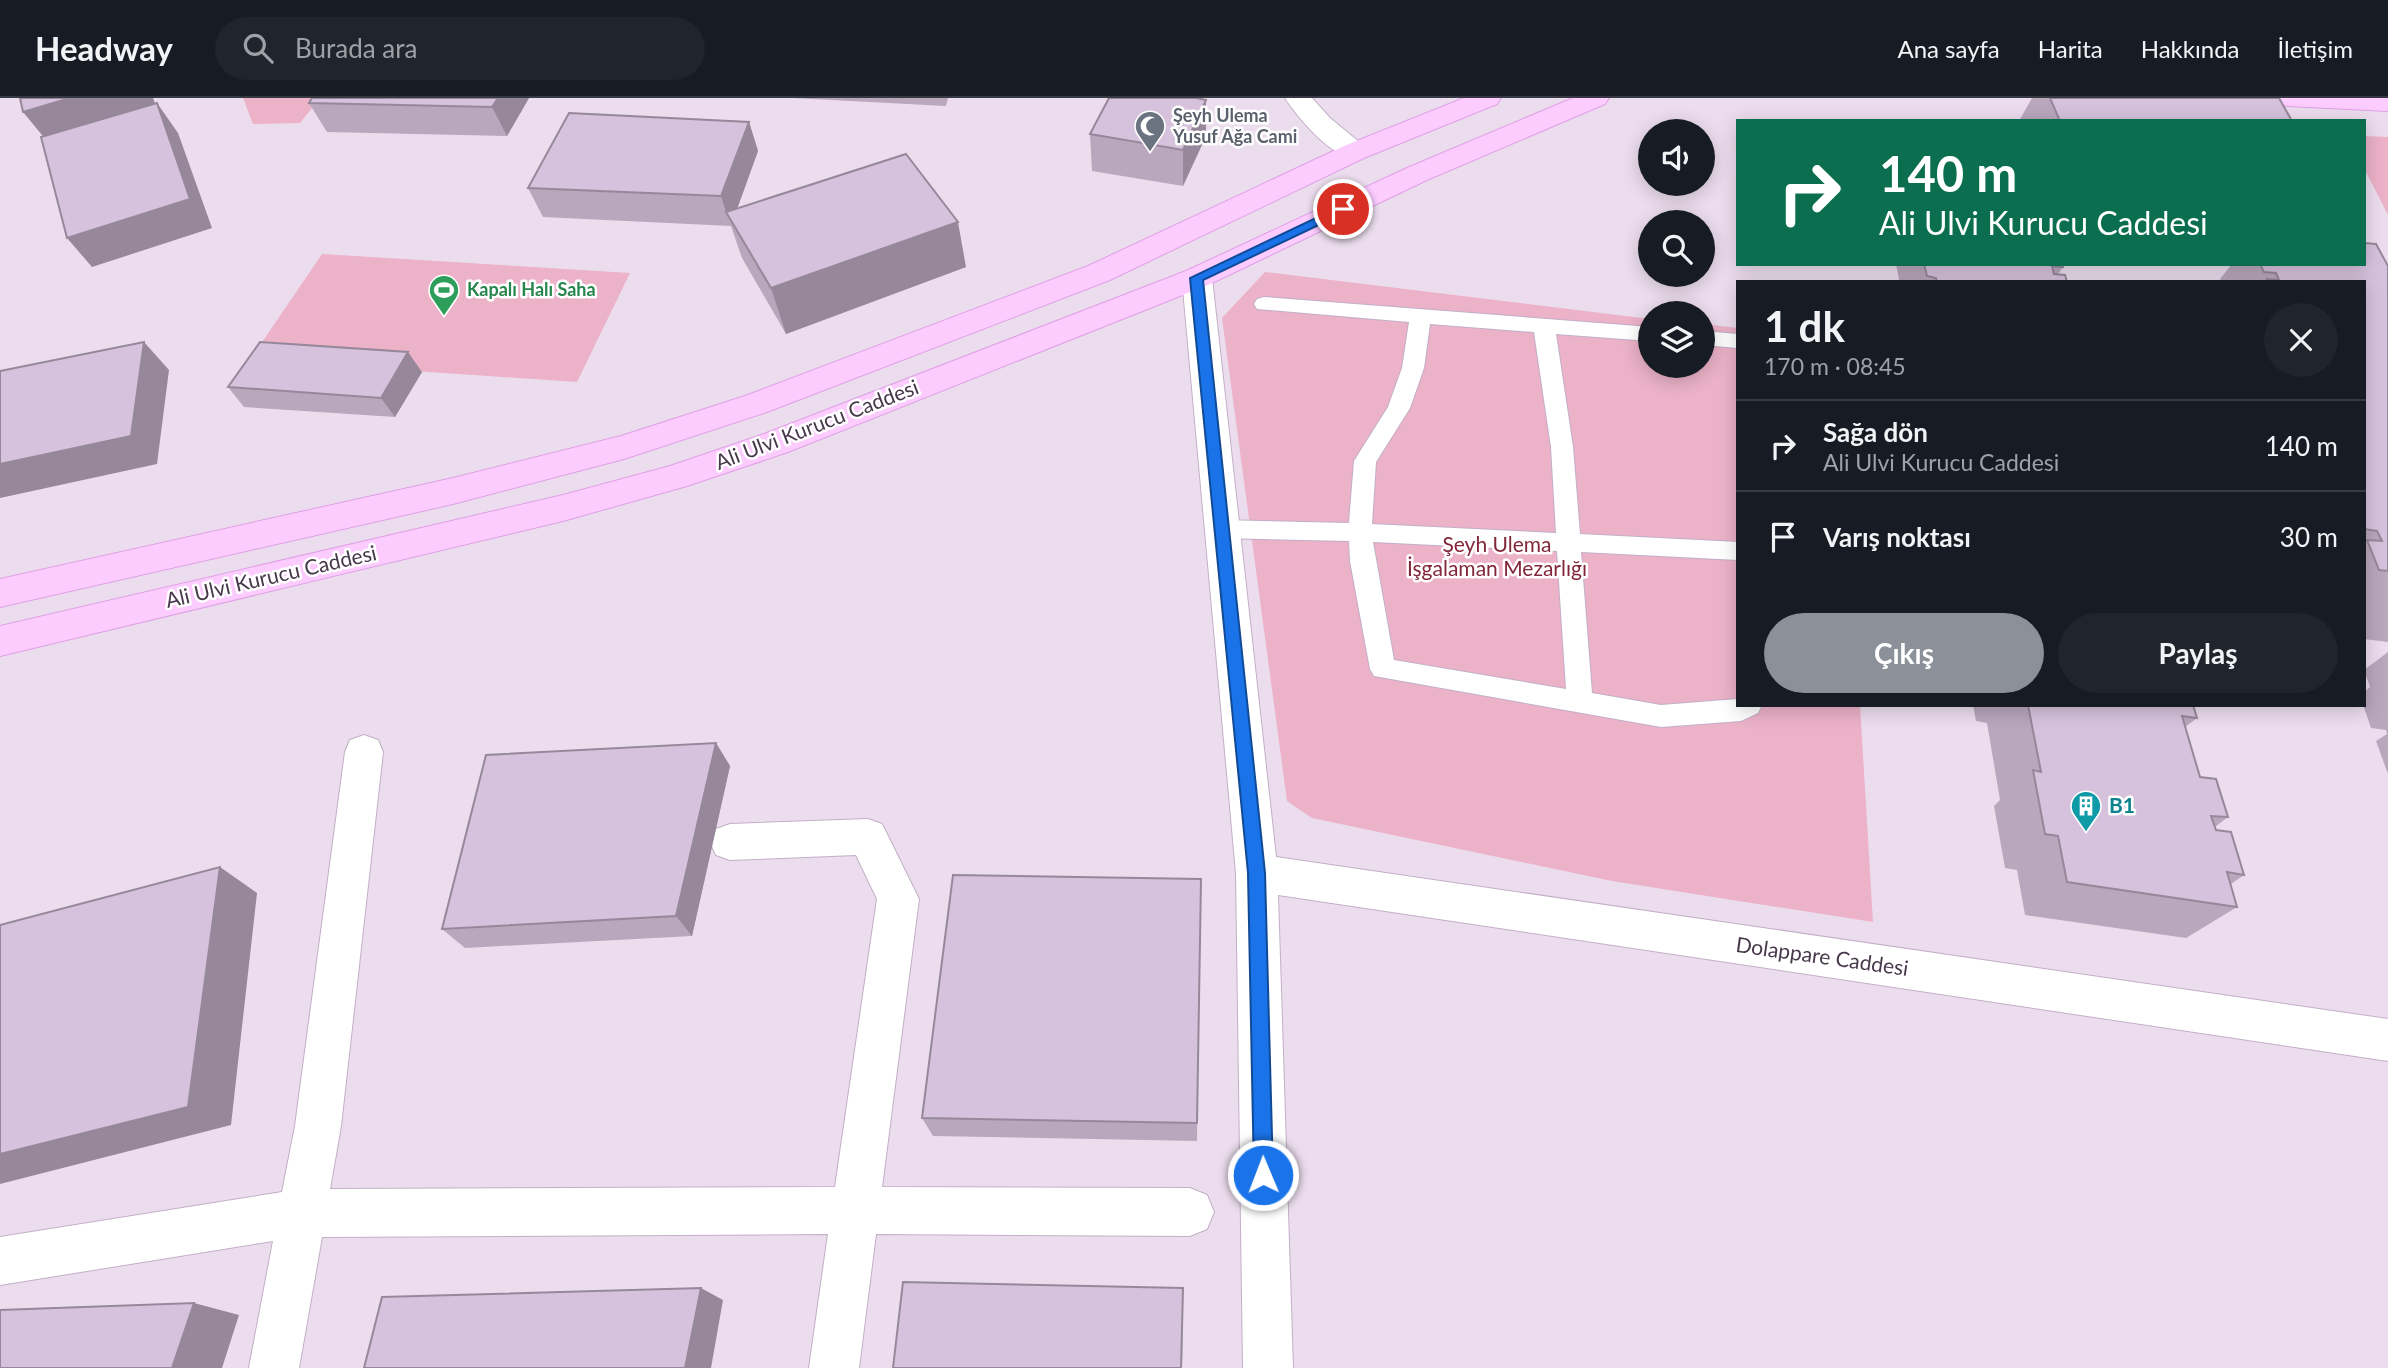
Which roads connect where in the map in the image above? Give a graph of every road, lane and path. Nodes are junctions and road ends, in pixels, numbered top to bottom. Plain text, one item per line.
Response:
1 (1298, 98) edge
2 (1488, 98) edge
3 (1596, 98) edge
4 (2279, 98) edge
5 (2288, 98) edge
6 (2388, 103) edge
7 (2290, 119) edge
8 (1354, 152) junction
9 (1196, 278) junction
10 (1264, 304) dead end
11 (1422, 315) junction
12 (1544, 325) junction
13 (1638, 333) edge
14 (1715, 339) edge
15 (1736, 341) edge
16 (1220, 529) junction
17 (1360, 532) junction
18 (1570, 542) junction
19 (1736, 551) edge
20 (0, 593) edge
21 (0, 641) edge
22 (1580, 702) junction
23 (1746, 707) edge
24 (364, 752) dead end
25 (730, 842) dead end
26 (1257, 873) junction
27 (2388, 1040) edge
28 (856, 1211) junction
29 (1190, 1212) dead end
30 (302, 1213) junction
31 (0, 1261) edge
32 (274, 1368) edge
33 (834, 1368) edge
34 (1268, 1368) edge

1 - 8 street
2 - 8 main road, Ali Ulvi Kurucu Caddesi
3 - 9 main road, Ali Ulvi Kurucu Caddesi
4 - 7 street
5 - 6 main road
8 - 20 main road, Ali Ulvi Kurucu Caddesi
9 - 16 street
9 - 21 main road, Ali Ulvi Kurucu Caddesi
10 - 11 lane
11 - 12 lane
11 - 17 lane
12 - 13 lane
12 - 18 lane
14 - 15 lane
16 - 17 lane
16 - 26 street
17 - 18 lane
17 - 22 lane
18 - 19 lane
18 - 22 lane
22 - 23 lane
24 - 30 street
25 - 28 street
26 - 27 street, Dolappare Caddesi
26 - 34 street
28 - 29 street
28 - 30 street
28 - 33 street
30 - 31 street
30 - 32 street

